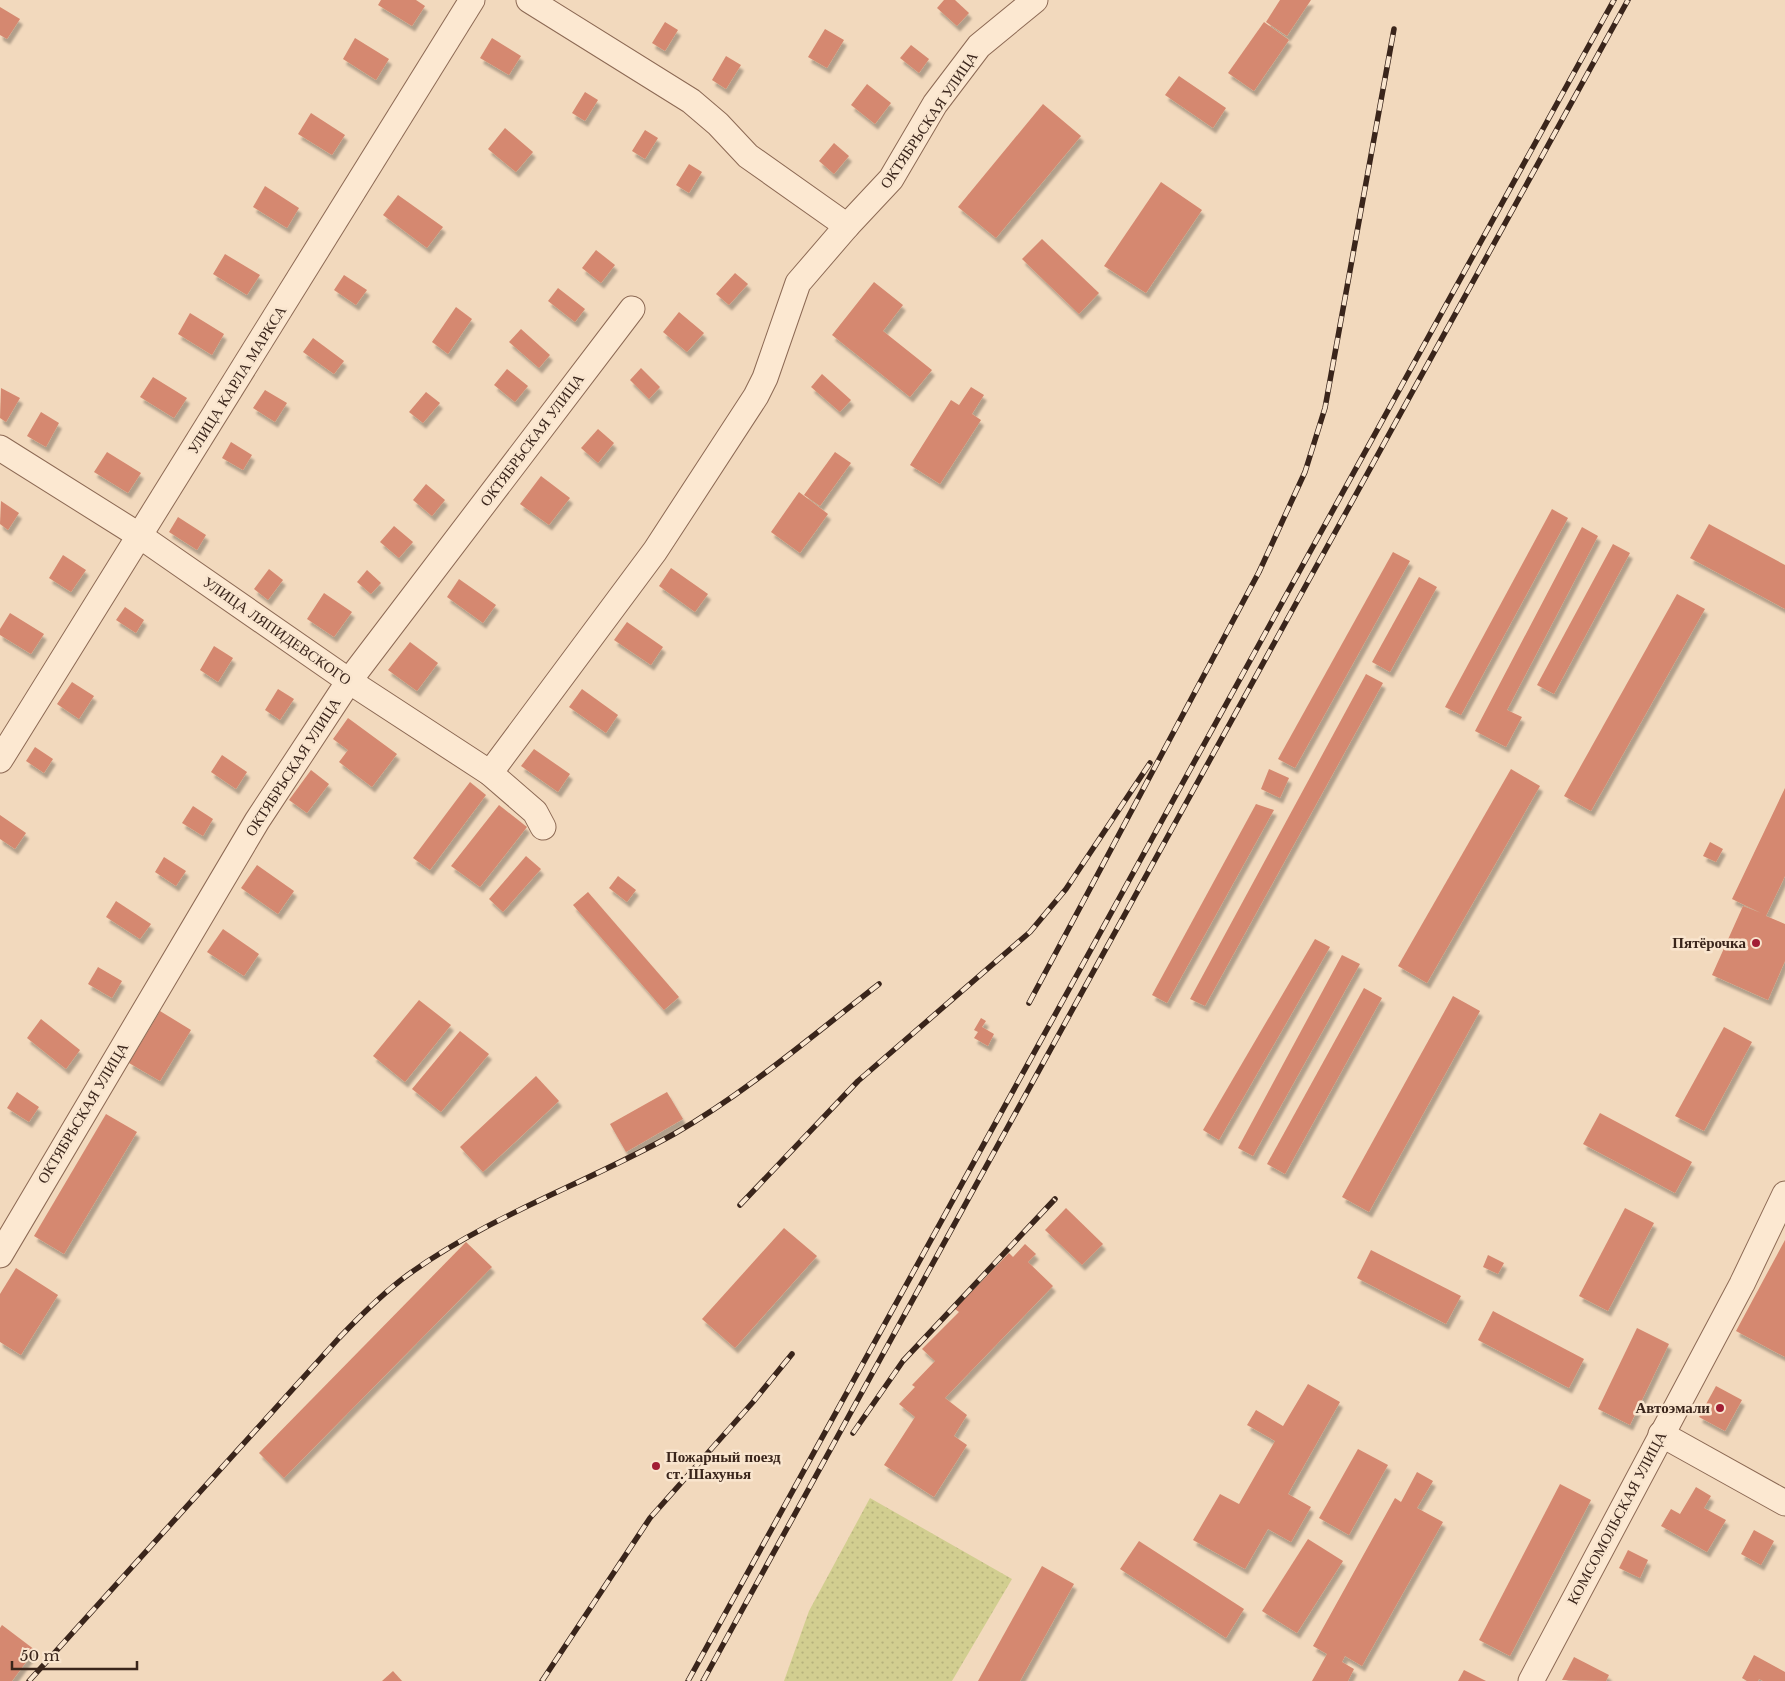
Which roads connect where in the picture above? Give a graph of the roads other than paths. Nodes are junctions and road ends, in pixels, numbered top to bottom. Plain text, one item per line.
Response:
1 (472, 0) edge
2 (529, 0) edge
3 (1035, 0) edge
4 (847, 226) junction
5 (632, 310) dead end
6 (0, 448) edge
7 (140, 536) junction
8 (348, 680) junction
9 (0, 760) edge
10 (490, 773) junction
11 (543, 827) dead end
12 (1785, 1194) edge
13 (3, 1242) edge
14 (1661, 1434) junction
15 (1785, 1503) edge
16 (1530, 1681) edge

1 - 7 street, УЛИЦА КАРЛА МАРКСА
2 - 4 street
3 - 4 street, ОКТЯБРЬСКАЯ УЛИЦА
4 - 10 street, ОКТЯБРЬСКАЯ УЛИЦА
5 - 8 street, ОКТЯБРЬСКАЯ УЛИЦА
6 - 7 street, УЛИЦА ЛЯПИДЕВСКОГО
7 - 8 street, УЛИЦА ЛЯПИДЕВСКОГО
7 - 9 street, УЛИЦА КАРЛА МАРКСА
8 - 10 street, УЛИЦА ЛЯПИДЕВСКОГО
8 - 13 street, ОКТЯБРЬСКАЯ УЛИЦА
10 - 11 street, УЛИЦА ЛЯПИДЕВСКОГО
12 - 14 street, КОМСОМОЛЬСКАЯ УЛИЦА
14 - 15 street
14 - 16 street, КОМСОМОЛЬСКАЯ УЛИЦА

